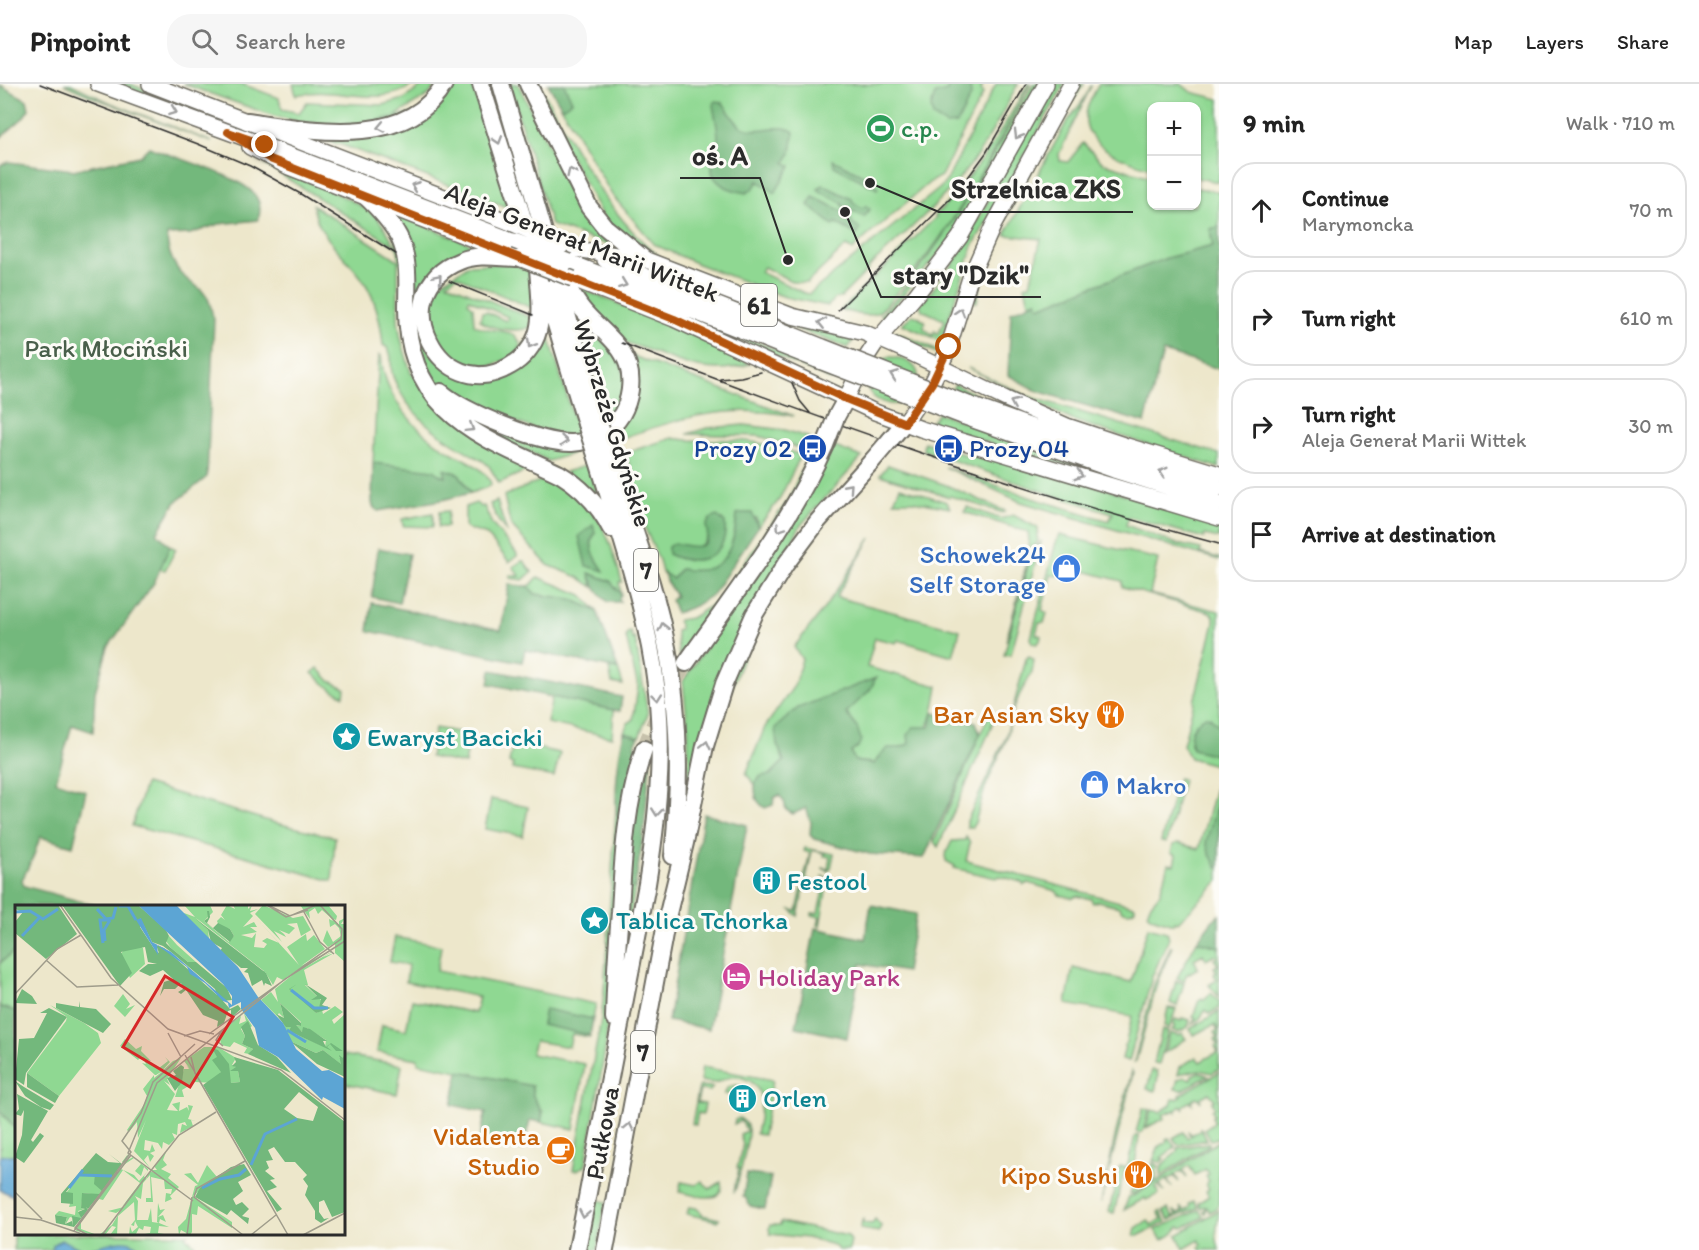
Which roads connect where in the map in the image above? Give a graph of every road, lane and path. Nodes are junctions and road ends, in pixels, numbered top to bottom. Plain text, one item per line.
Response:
1 (99, 84) edge
2 (150, 84) edge
3 (444, 84) edge
4 (481, 84) edge
5 (501, 84) edge
6 (528, 84) edge
7 (1046, 84) edge
8 (1071, 84) edge
9 (247, 122) junction
10 (228, 132) junction
11 (364, 195) junction
12 (569, 252) junction
13 (519, 258) junction
14 (644, 259) junction
15 (545, 263) junction
16 (879, 338) junction
17 (412, 350) junction
18 (940, 367) junction
19 (846, 399) junction
20 (965, 410) junction
21 (905, 423) junction
22 (604, 460) junction
23 (1219, 474) edge
24 (1219, 488) edge
25 (1219, 503) edge
26 (1219, 518) edge
27 (630, 568) junction
28 (686, 663) tunnel mouth
29 (644, 749) tunnel mouth
30 (667, 918) junction
31 (613, 1068) junction
32 (600, 1125) junction
33 (618, 1185) junction
34 (577, 1250) edge
35 (605, 1250) edge

1 -> 10 main road, Aleja Generał Marii Wittek / 61
2 - 9 main road, Aleja Generał Marii Wittek / 61
3 -> 9 highway
4 -> 15 highway, Wybrzeże Gdyńskie / 7
5 - 15 highway, Wybrzeże Gdyńskie / 7
14 -> 6 highway
7 -> 16 main road
18 -> 8 main road
12 -> 9 main road, Aleja Generał Marii Wittek / 61, bridge
10 - 11 main road, 61
10 - 12 main road, Aleja Generał Marii Wittek, bridge
11 - 13 main road, 61
11 - 17 highway
12 - 14 main road, 61
12 - 20 main road, Aleja Generał Marii Wittek, bridge
15 -> 13 highway
13 - 19 main road, 61, bridge
16 -> 14 main road, 61
17 -> 15 highway
15 - 22 highway, Wybrzeże Gdyńskie / 7, bridge
16 - 18 main road
16 - 19 main road
17 -> 27 highway
18 - 21 main road
23 -> 18 main road
19 - 21 main road
19 -> 28 highway, bridge
24 -> 20 main road, Aleja Generał Marii Wittek
20 - 25 main road, Aleja Generał Marii Wittek
21 -> 26 main road
30 -> 21 highway, bridge
22 - 27 highway, Wybrzeże Gdyńskie / 7
30 -> 22 highway, Wybrzeże Gdyńskie / 7
27 -> 31 highway, Wybrzeże Gdyńskie / 7
29 - 31 highway
33 -> 30 highway, Pułkowa / 7
31 - 32 highway, Pułkowa / 7
32 - 33 highway
32 -> 34 highway, Pułkowa / 7
33 - 35 highway, Pułkowa / 7

